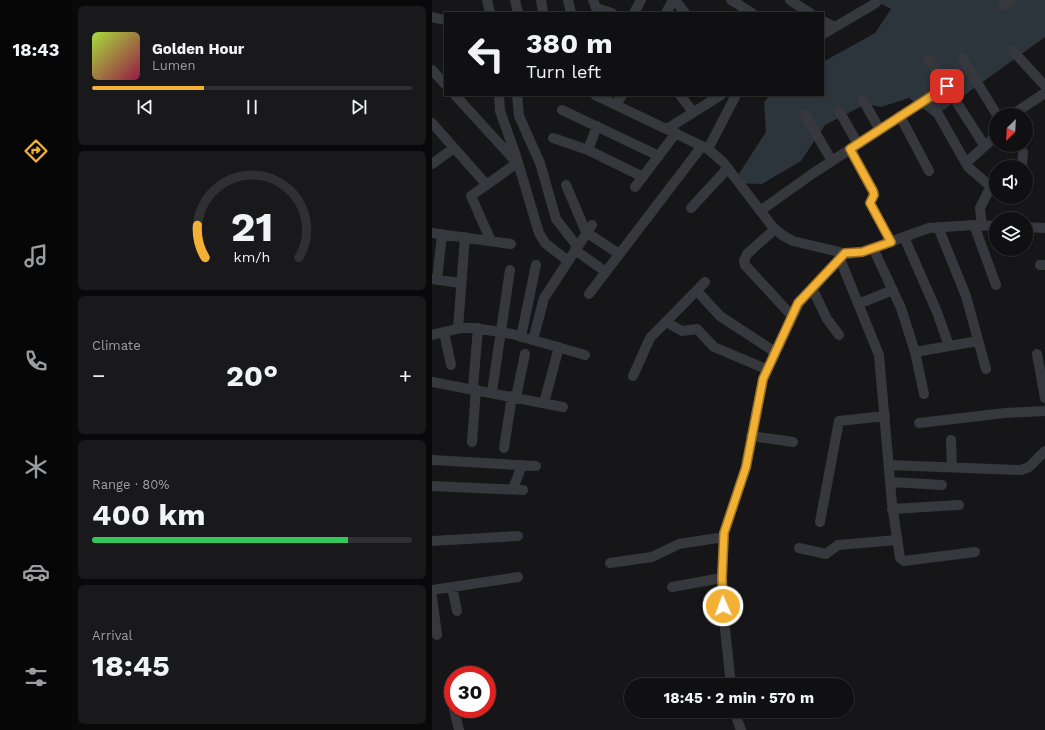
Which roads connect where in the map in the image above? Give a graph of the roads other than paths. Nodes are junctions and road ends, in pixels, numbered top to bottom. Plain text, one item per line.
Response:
1 (487, 0) edge
2 (515, 0) edge
3 (541, 0) edge
4 (568, 0) edge
5 (593, 0) edge
6 (641, 0) edge
7 (674, 0) edge
8 (732, 0) edge
9 (790, 0) edge
10 (1011, 0) edge
11 (876, 2) dead end
12 (1002, 6) dead end
13 (490, 12) edge
14 (518, 12) edge
15 (543, 12) edge
16 (571, 12) edge
17 (609, 12) edge
18 (635, 12) edge
19 (667, 12) edge
20 (684, 12) edge
21 (750, 12) edge
22 (808, 12) edge
23 (432, 17) edge
24 (444, 20) edge
25 (824, 22) edge
26 (834, 27) junction
27 (824, 33) edge
28 (1013, 51) dead end
29 (962, 58) dead end
30 (929, 59) dead end
31 (432, 70) edge
32 (444, 83) edge
33 (947, 86) junction
34 (1045, 86) edge
35 (1045, 93) edge
36 (456, 96) edge
37 (499, 96) edge
38 (517, 96) edge
39 (597, 96) edge
40 (621, 96) edge
41 (681, 96) edge
42 (718, 96) edge
43 (735, 96) edge
44 (928, 98) junction
45 (863, 100) dead end
46 (616, 105) junction
47 (993, 108) edge
48 (1022, 108) edge
49 (562, 110) dead end
50 (839, 111) dead end
51 (693, 112) junction
52 (805, 114) dead end
53 (900, 116) junction
54 (432, 123) edge
55 (597, 126) junction
56 (880, 130) junction
57 (672, 131) junction
58 (552, 138) dead end
59 (989, 141) edge
60 (984, 145) junction
61 (854, 146) junction
62 (705, 147) junction
63 (454, 148) junction
64 (588, 150) junction
65 (1023, 152) dead end
66 (659, 156) junction
67 (1022, 160) edge
68 (832, 161) junction
69 (432, 164) edge
70 (518, 164) junction
71 (967, 165) junction
72 (728, 168) junction
73 (929, 171) dead end
74 (643, 177) junction
75 (486, 184) junction
76 (989, 184) edge
77 (566, 185) dead end
78 (635, 187) dead end
79 (989, 193) edge
80 (691, 208) dead end
81 (760, 211) junction
82 (978, 226) junction
83 (989, 226) edge
84 (938, 227) junction
85 (1033, 227) edge
86 (1045, 228) edge
87 (589, 229) junction
88 (775, 229) junction
89 (432, 233) edge
90 (442, 234) junction
91 (465, 237) junction
92 (904, 237) junction
93 (490, 241) junction
94 (891, 242) junction
95 (511, 244) dead end
96 (576, 248) junction
97 (873, 248) junction
98 (619, 254) junction
99 (842, 256) junction
100 (568, 261) junction
101 (536, 265) dead end
102 (510, 270) dead end
103 (606, 272) junction
104 (435, 280) edge
105 (705, 282) dead end
106 (460, 283) junction
107 (996, 285) dead end
108 (812, 288) junction
109 (893, 290) junction
110 (697, 291) junction
111 (589, 294) dead end
112 (858, 304) junction
113 (792, 316) junction
114 (666, 322) junction
115 (458, 328) junction
116 (478, 328) junction
117 (444, 332) junction
118 (501, 332) junction
119 (432, 335) edge
120 (839, 335) dead end
121 (520, 337) junction
122 (533, 340) junction
123 (978, 341) junction
124 (950, 346) junction
125 (559, 347) junction
126 (775, 352) junction
127 (915, 352) junction
128 (525, 354) dead end
129 (1037, 354) dead end
130 (585, 355) dead end
131 (451, 365) dead end
132 (766, 369) junction
133 (986, 369) dead end
134 (633, 376) dead end
135 (432, 382) edge
136 (474, 389) junction
137 (492, 392) junction
138 (924, 394) dead end
139 (514, 397) junction
140 (1045, 398) edge
141 (544, 403) junction
142 (563, 407) dead end
143 (1045, 411) edge
144 (885, 416) junction
145 (919, 423) dead end
146 (751, 436) junction
147 (951, 440) dead end
148 (472, 442) dead end
149 (793, 442) dead end
150 (504, 448) dead end
151 (1045, 450) edge
152 (432, 460) edge
153 (522, 465) junction
154 (889, 465) junction
155 (536, 466) dead end
156 (952, 467) junction
157 (891, 482) junction
158 (942, 485) dead end
159 (432, 486) edge
160 (959, 505) dead end
161 (892, 509) junction
162 (820, 522) dead end
163 (518, 536) dead end
164 (724, 537) junction
165 (897, 540) junction
166 (432, 541) edge
167 (799, 548) dead end
168 (975, 552) dead end
169 (610, 562) dead end
170 (518, 577) dead end
171 (722, 578) junction
172 (452, 587) junction
173 (672, 587) dead end
174 (432, 590) edge
175 (432, 596) edge
176 (457, 611) dead end
177 (437, 635) dead end
178 (730, 678) edge
179 (456, 718) edge
180 (737, 718) edge
181 (459, 730) edge
182 (742, 730) edge

1 - 13 street
2 - 14 street
3 - 15 street
4 - 16 street
5 - 17 street
6 - 18 street
7 - 19 street
7 - 20 street
8 - 21 street
9 - 22 street
10 - 12 street
11 - 26 street
23 - 24 street
25 - 26 street
26 - 27 street
28 - 34 street
29 - 47 street
30 - 33 street
31 - 32 street
33 - 44 street
33 - 60 street
35 - 48 street
36 - 70 street
37 - 70 street
38 - 96 street
39 - 46 street
40 - 46 street
41 - 51 street
42 - 51 street
43 - 62 street
44 - 53 street
44 - 71 street
45 - 56 street
46 - 57 street
49 - 55 street
50 - 61 street
51 - 57 street
52 - 68 street
53 - 56 street
53 - 73 street
54 - 63 street
55 - 64 street
55 - 66 street
56 - 61 street
57 - 62 street
57 - 66 street
58 - 64 street
59 - 60 street
60 - 71 street
61 - 68 street
61 - 94 street
62 - 72 street
62 - 98 street
63 - 69 street
63 - 75 street
64 - 74 street
65 - 67 street
66 - 74 street
68 - 81 street
70 - 75 street
70 - 100 street
71 - 76 street
72 - 80 street
72 - 81 street
74 - 78 street
75 - 93 street
77 - 87 street
79 - 82 street
81 - 88 street
82 - 83 street
82 - 84 street
82 - 107 street
84 - 92 street
84 - 123 street
85 - 86 street
87 - 96 street
87 - 98 street
88 - 99 street
88 - 113 street
89 - 90 street
90 - 91 street
90 - 104 street
91 - 93 street
91 - 106 street
92 - 94 street
92 - 124 street
93 - 95 street
94 - 97 street
96 - 100 street
96 - 103 street
97 - 99 street
97 - 109 street
98 - 103 street
99 - 108 street
99 - 112 street
100 - 122 street
101 - 121 street
102 - 118 street
103 - 111 street
104 - 106 street
105 - 110 street
106 - 115 street
108 - 113 street
108 - 120 street
109 - 112 street
109 - 127 street
110 - 114 street
110 - 126 street
112 - 144 street
113 - 126 street
114 - 132 street
114 - 134 street
115 - 116 street
115 - 117 street
116 - 118 street
116 - 136 street
117 - 119 street
117 - 131 street
118 - 121 street
118 - 137 street
121 - 122 street
122 - 125 street
123 - 124 street
123 - 133 street
124 - 127 street
125 - 130 street
125 - 141 street
126 - 132 street
127 - 138 street
128 - 139 street
129 - 140 street
132 - 146 street
135 - 136 street
136 - 137 street
136 - 148 street
137 - 139 street
139 - 141 street
139 - 150 street
141 - 142 street
143 - 145 street
144 - 154 street
144 - 162 street
146 - 149 street
146 - 164 street
147 - 156 street
151 - 156 street
152 - 153 street
153 - 155 street
153 - 159 street
154 - 156 street
154 - 157 street
157 - 158 street
157 - 161 street
160 - 161 street
161 - 165 street
163 - 166 street
164 - 169 street
164 - 171 street
165 - 167 street
165 - 168 street
170 - 172 street
171 - 173 street
171 - 178 street
172 - 174 street
172 - 176 street
175 - 177 street
179 - 181 street
180 - 182 street

